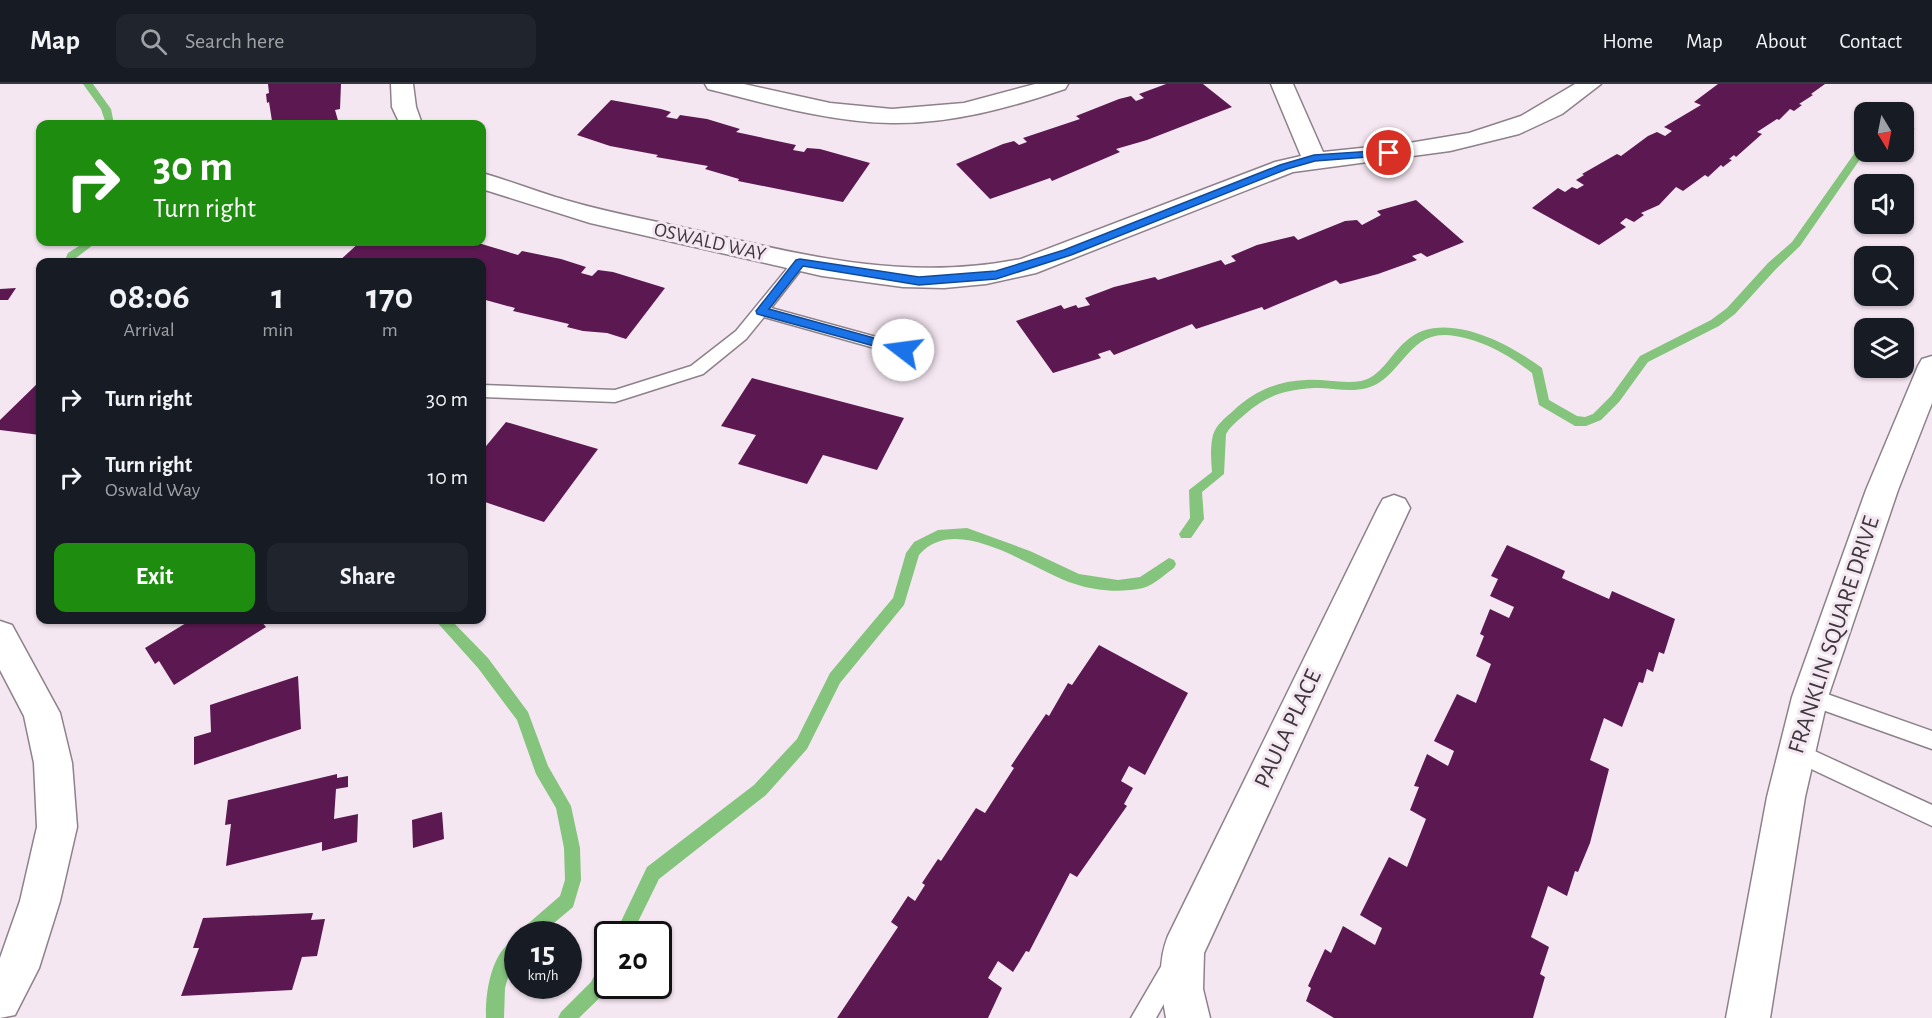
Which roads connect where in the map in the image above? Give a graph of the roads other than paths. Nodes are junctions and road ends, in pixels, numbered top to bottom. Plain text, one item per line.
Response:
1 (402, 84) edge
2 (716, 84) edge
3 (1057, 84) edge
4 (1282, 84) edge
5 (1590, 84) edge
6 (409, 120) edge
7 (1314, 158) junction
8 (486, 183) edge
9 (800, 262) junction
10 (761, 311) junction
11 (903, 350) dead end
12 (1932, 366) edge
13 (486, 391) edge
14 (1394, 508) dead end
15 (0, 636) edge
16 (1810, 697) junction
17 (1932, 740) edge
18 (1795, 751) junction
19 (1932, 816) edge
20 (1183, 951) junction
21 (0, 1000) edge
22 (1143, 1018) edge
23 (1188, 1018) edge
24 (1748, 1018) edge

1 - 6 street
2 - 3 street
4 - 7 street
5 - 7 street, OSWALD WAY
7 - 9 street, OSWALD WAY
8 - 9 street, OSWALD WAY
9 - 10 lane
10 - 11 lane
10 - 13 lane
12 - 16 street, FRANKLIN SQUARE DRIVE
14 - 20 street, PAULA PLACE
15 - 21 street
16 - 17 lane
16 - 18 street, FRANKLIN SQUARE DRIVE
18 - 19 lane
18 - 24 street, FRANKLIN SQUARE DRIVE
20 - 22 lane, PAULA PLACE
20 - 23 street, PAULA PLACE

